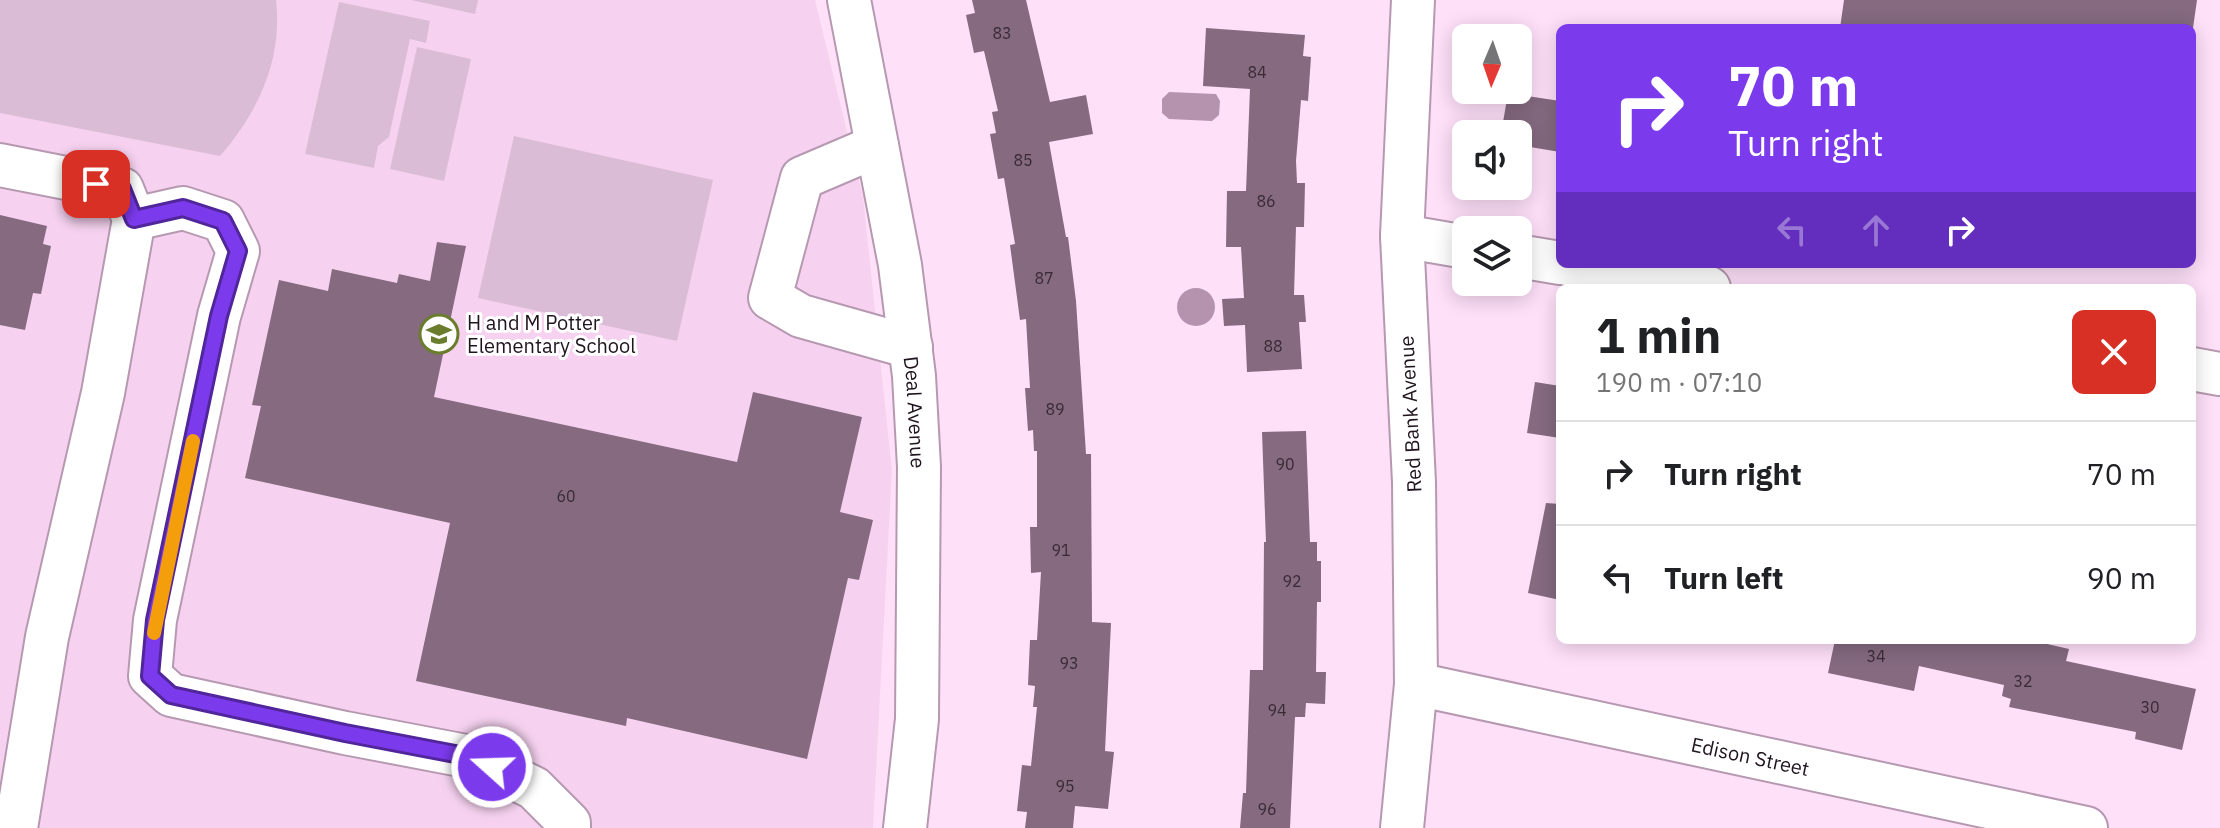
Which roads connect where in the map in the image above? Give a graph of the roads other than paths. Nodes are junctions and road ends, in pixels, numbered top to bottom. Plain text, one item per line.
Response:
1 (849, 0) edge
2 (1413, 0) edge
3 (877, 146) junction
4 (0, 165) edge
5 (134, 219) junction
6 (1402, 236) junction
7 (1452, 245) edge
8 (1532, 258) edge
9 (1556, 262) edge
10 (1591, 268) edge
11 (1685, 284) edge
12 (911, 347) junction
13 (2196, 370) edge
14 (2220, 374) edge
15 (1416, 684) junction
16 (16, 828) edge
17 (569, 828) edge
18 (905, 828) edge
19 (1402, 828) edge
20 (2086, 828) edge

1 - 3 street, Deal Avenue
2 - 6 street, Red Bank Avenue
3 - 12 street, Deal Avenue
3 - 12 street
4 - 5 street
5 - 16 street
5 - 17 street
6 - 7 street
6 - 15 street, Red Bank Avenue
8 - 9 street
10 - 11 street
12 - 18 street, Deal Avenue
13 - 14 street
15 - 19 street, Red Bank Avenue
15 - 20 street, Edison Street

